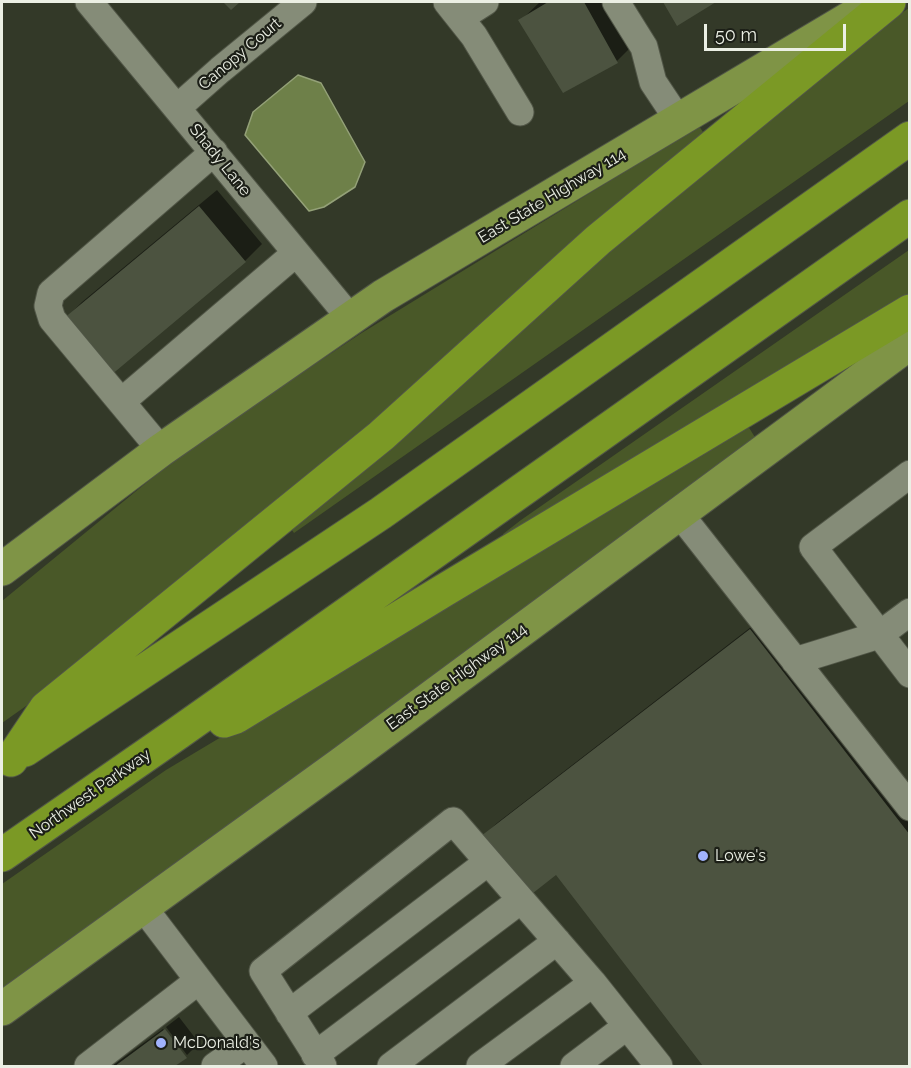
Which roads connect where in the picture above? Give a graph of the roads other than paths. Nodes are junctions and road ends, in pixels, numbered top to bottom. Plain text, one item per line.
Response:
1 (89, 2) edge
2 (303, 2) edge
3 (485, 2) edge
4 (616, 2) edge
5 (877, 2) edge
6 (889, 2) edge
7 (454, 10) edge
8 (177, 108) junction
9 (520, 112) dead end
10 (679, 121) junction
11 (909, 138) edge
12 (214, 152) junction
13 (909, 216) edge
14 (296, 252) junction
15 (909, 310) edge
16 (351, 319) junction
17 (909, 343) edge
18 (121, 402) junction
19 (161, 450) junction
20 (909, 476) edge
21 (679, 513) junction
22 (2, 569) edge
23 (909, 612) edge
24 (879, 635) junction
25 (795, 661) junction
26 (909, 674) edge
27 (178, 733) junction
28 (6, 763) edge
29 (909, 807) edge
30 (2, 855) edge
31 (488, 862) junction
32 (521, 900) junction
33 (143, 906) junction
34 (557, 941) junction
35 (198, 981) junction
36 (593, 983) junction
37 (2, 1009) edge
38 (290, 1013) junction
39 (627, 1026) junction
40 (246, 1044) junction
41 (319, 1061) edge
42 (88, 1066) edge
43 (215, 1066) edge
44 (264, 1066) edge
45 (391, 1066) edge
46 (480, 1066) edge
47 (574, 1066) edge
48 (659, 1066) edge

1 - 8 street, Shady Lane
2 - 8 street, Canopy Court
3 - 7 street
4 - 10 street
5 - 10 main road, East State Highway 114
6 - 28 highway
7 - 9 street
8 - 12 street, Shady Lane
10 - 16 main road, East State Highway 114
11 - 28 highway
12 - 14 street, Shady Lane
12 - 18 street
13 - 27 highway, Northwest Parkway
14 - 16 street, Shady Lane
14 - 18 street
15 - 27 highway
16 - 19 main road, East State Highway 114
17 - 21 main road, East State Highway 114
18 - 19 street
19 - 22 main road, East State Highway 114
20 - 24 street
21 - 25 street
21 - 33 main road, East State Highway 114
23 - 24 street
24 - 25 street
24 - 26 street
25 - 29 street
27 - 30 highway, Northwest Parkway
31 - 32 street
31 - 38 street
31 - 38 street
32 - 34 street
32 - 41 street
33 - 35 street
33 - 37 main road, East State Highway 114
34 - 36 street
34 - 45 street
35 - 40 street
35 - 42 street
36 - 39 street
36 - 46 street
38 - 41 street
39 - 47 street
39 - 48 street
40 - 43 street
40 - 44 street

